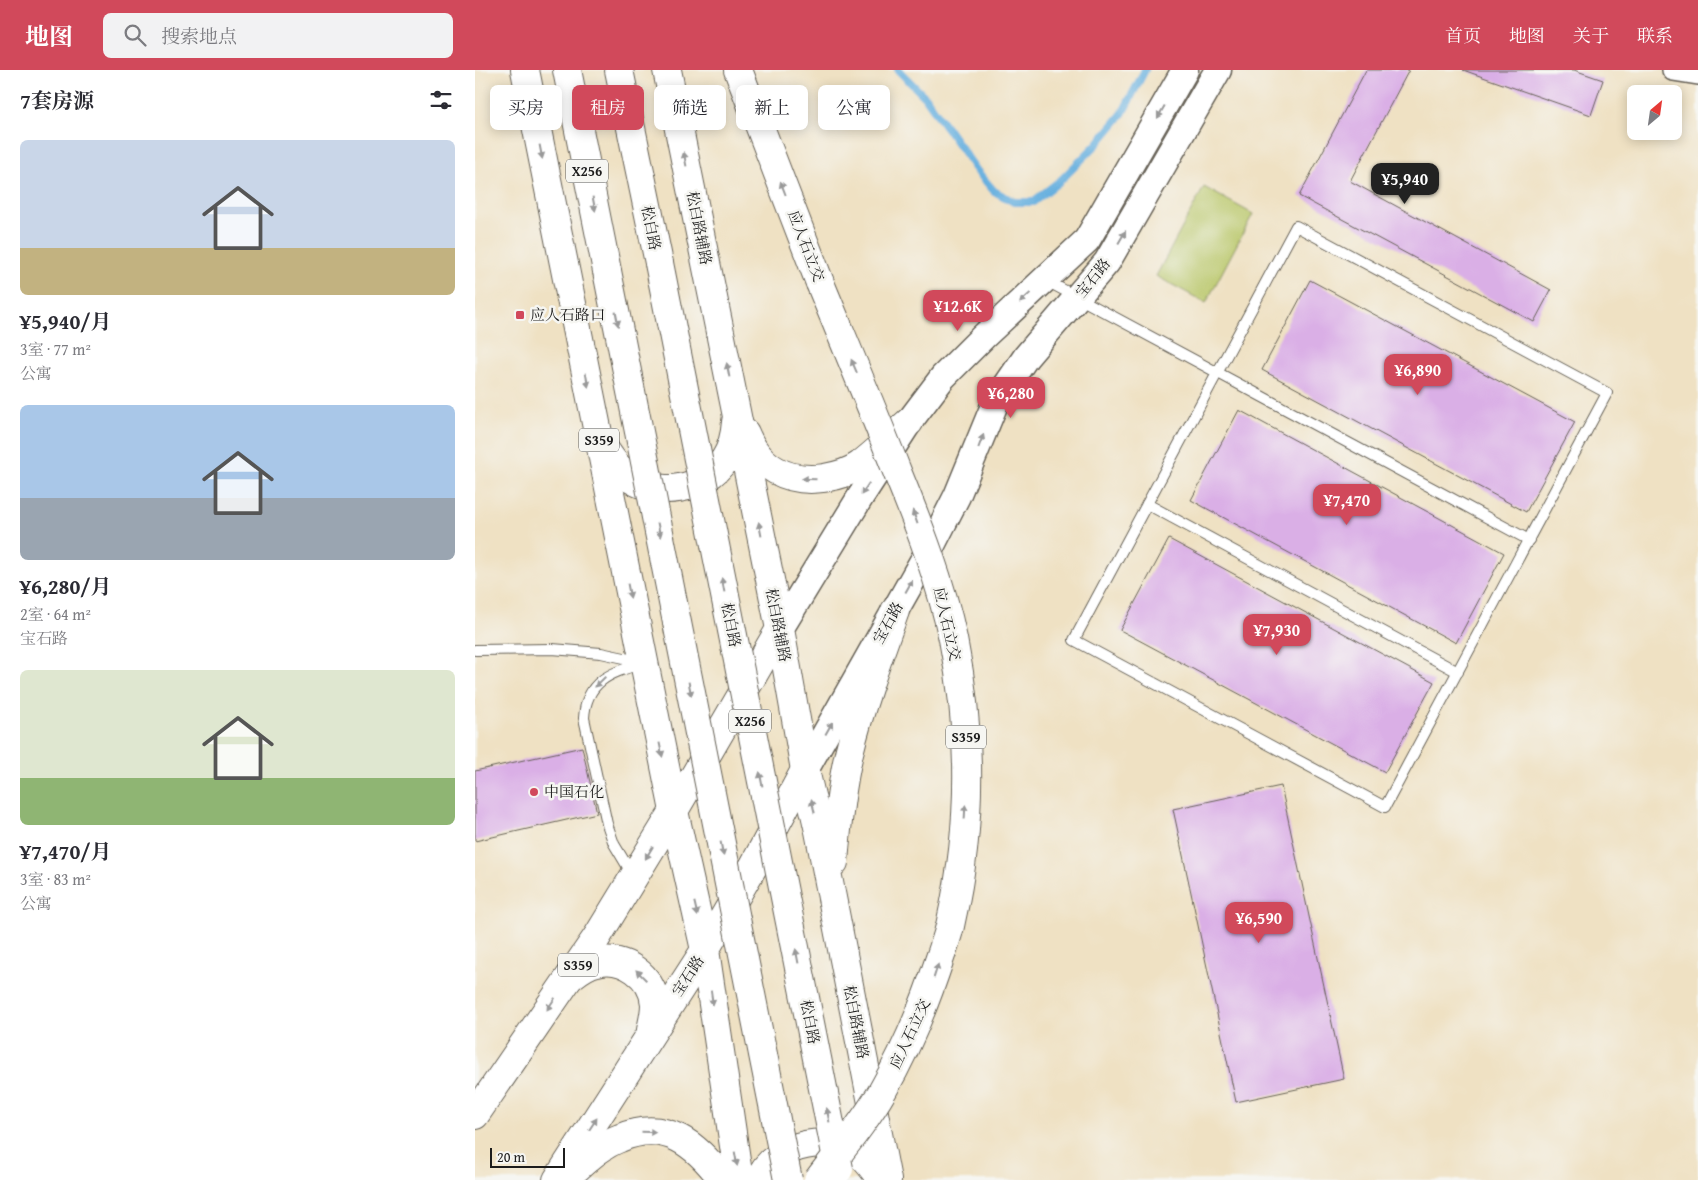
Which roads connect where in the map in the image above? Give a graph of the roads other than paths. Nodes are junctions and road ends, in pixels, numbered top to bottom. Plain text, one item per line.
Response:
1 (525, 70) edge
2 (567, 70) edge
3 (619, 70) edge
4 (667, 70) edge
5 (737, 70) edge
6 (1185, 70) edge
7 (1218, 70) edge
8 (1673, 70) edge
9 (1698, 74) edge
10 (1044, 280) junction
11 (1077, 297) junction
12 (1217, 373) junction
13 (736, 413) junction
14 (909, 422) junction
15 (599, 439) junction
16 (1147, 504) junction
17 (1529, 540) junction
18 (895, 611) junction
19 (780, 628) junction
20 (475, 650) edge
21 (643, 662) junction
22 (1458, 672) junction
23 (805, 770) junction
24 (674, 811) junction
25 (634, 878) junction
26 (831, 896) junction
27 (705, 950) junction
28 (569, 979) junction
29 (649, 1036) junction
30 (475, 1115) edge
31 (557, 1180) edge
32 (563, 1180) edge
33 (723, 1180) edge
34 (739, 1180) edge
35 (759, 1180) edge
36 (788, 1180) edge
37 (818, 1180) edge
38 (841, 1180) edge
39 (882, 1180) edge
40 (887, 1180) edge

1 -> 15 main road, S359
2 -> 36 main road, X256, bridge
38 -> 3 main road, 松白路 / X256, bridge
13 -> 4 main road, 松白路辅路
37 -> 5 main road, 应人石立交 / S359, bridge
6 -> 10 street, 宝石路
11 -> 7 street, 宝石路
8 - 9 street
10 - 11 lane
10 -> 14 street, 宝石路
11 - 12 lane
18 -> 11 street, 宝石路
12 - 16 lane
12 - 17 lane
12 - 17 lane
14 -> 13 main road
13 - 15 main road
19 -> 13 main road, 松白路辅路
14 -> 19 street, 宝石路
15 -> 21 main road, S359
16 - 22 lane
16 - 22 lane
17 - 22 lane
23 -> 18 street, 宝石路
18 - 26 main road
19 - 23 main road, 松白路辅路
19 - 24 main road, 宝石路 / S359
20 - 21 lane
21 -> 24 main road, S359
21 -> 25 lane
26 -> 23 main road, 松白路辅路
23 - 27 main road, 宝石路
24 -> 25 main road, 宝石路 / S359
24 -> 27 main road
25 - 28 main road, 宝石路 / S359
26 - 40 main road, 松白路辅路
27 - 29 main road, 宝石路
27 -> 34 main road
29 -> 28 main road
28 -> 30 main road, 宝石路 / S359
31 -> 29 main road, 宝石路
32 -> 33 main road
35 - 39 main road

